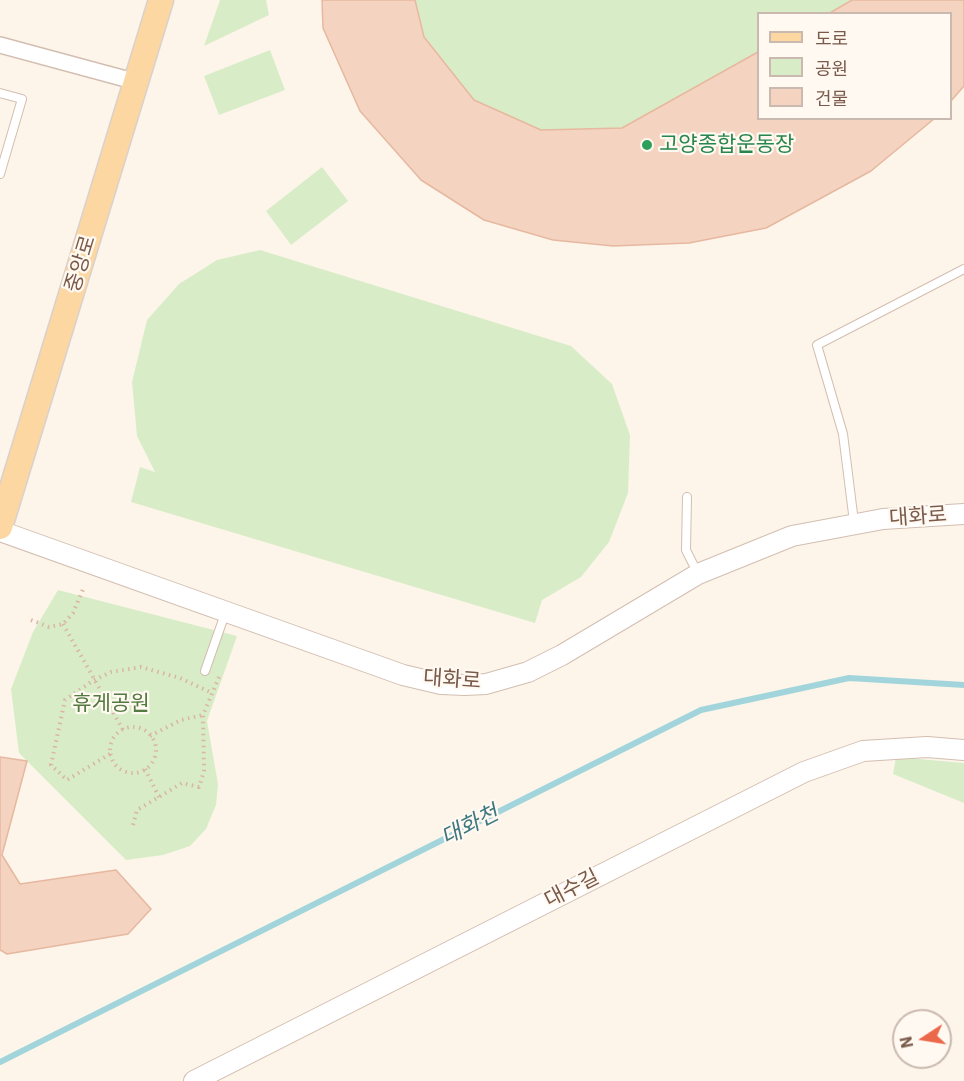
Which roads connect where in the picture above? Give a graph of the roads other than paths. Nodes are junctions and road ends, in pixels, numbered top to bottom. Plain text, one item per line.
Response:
1 (161, 0) edge
2 (0, 45) edge
3 (136, 82) junction
4 (0, 93) edge
5 (3, 150) edge
6 (0, 174) edge
7 (964, 269) edge
8 (687, 497) dead end
9 (964, 514) edge
10 (855, 524) junction
11 (0, 529) edge
12 (698, 574) junction
13 (226, 610) junction
14 (205, 671) dead end
15 (964, 750) edge
16 (194, 1081) edge

1 - 3 main road, 중앙로
2 - 3 street
3 - 11 main road, 중앙로
4 - 5 lane
5 - 6 lane
7 - 10 lane
8 - 12 lane
9 - 10 street, 대화로
10 - 12 street, 대화로
11 - 13 street, 대화로
12 - 13 street, 대화로
13 - 14 lane
15 - 16 street, 대수길

